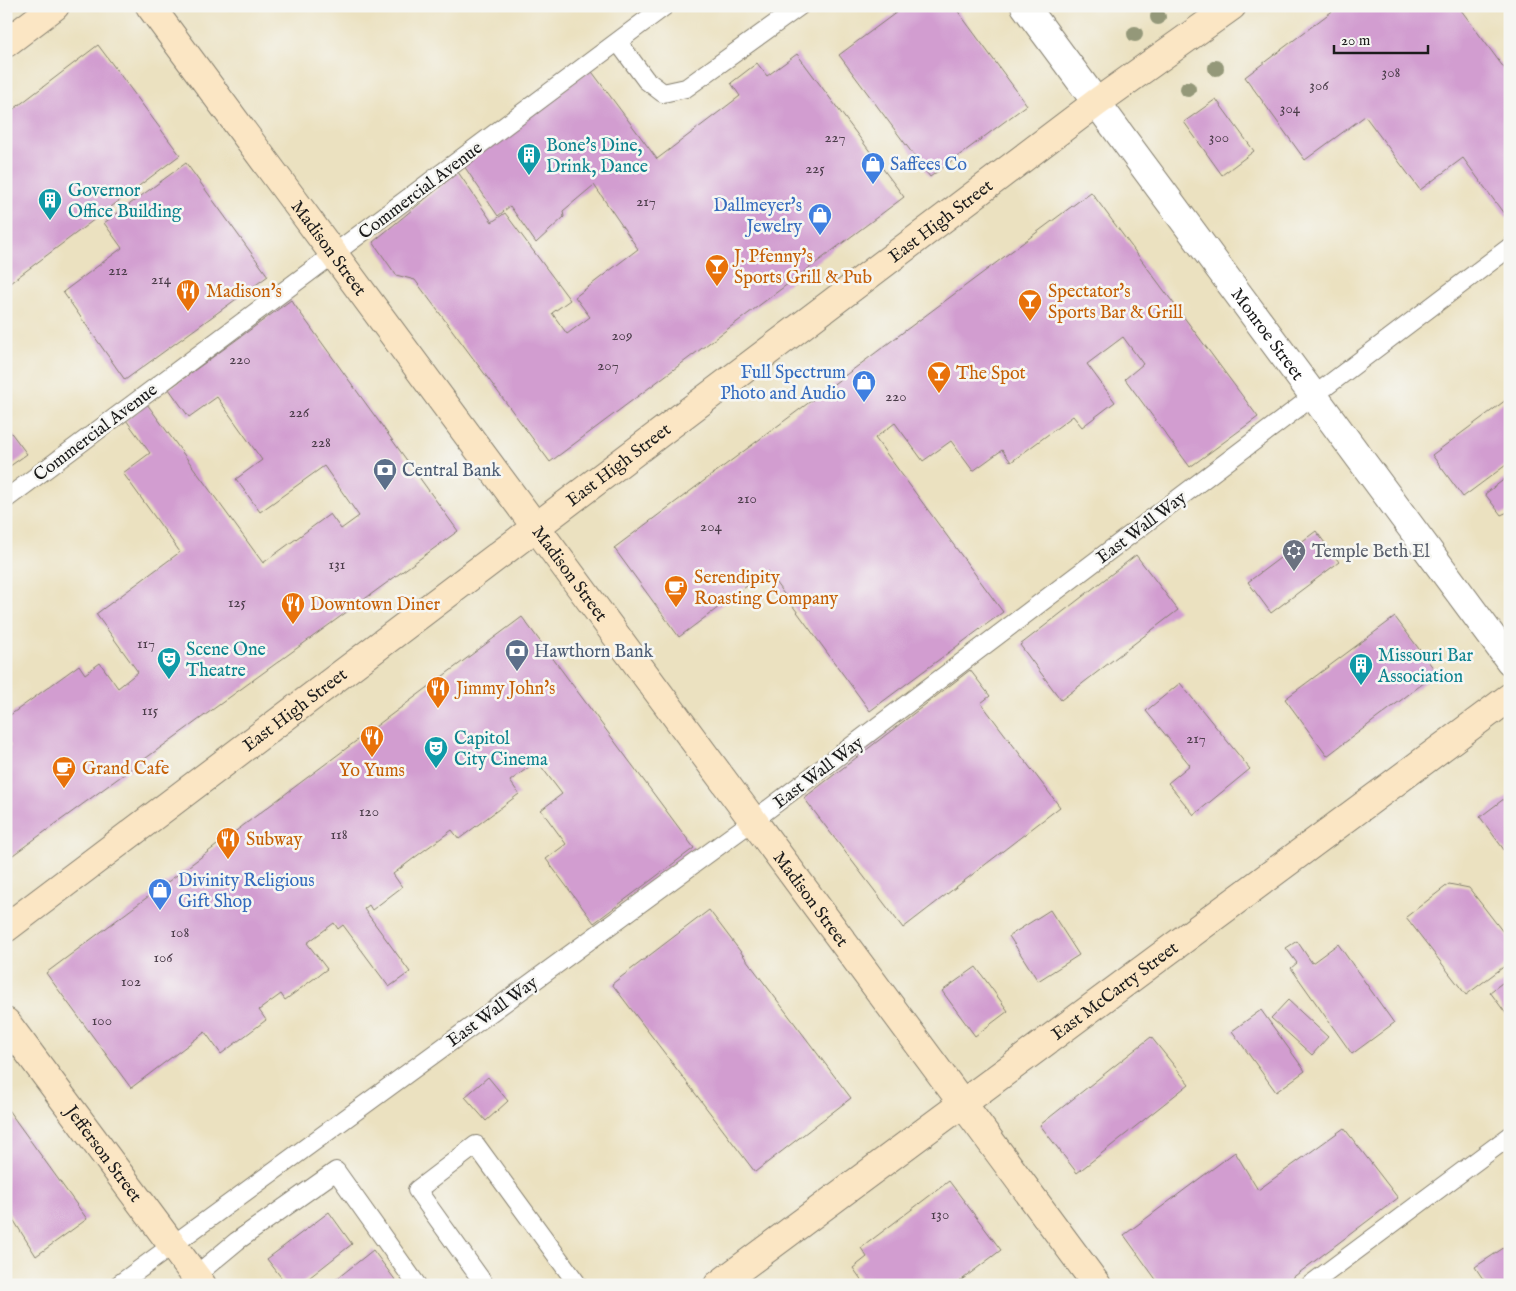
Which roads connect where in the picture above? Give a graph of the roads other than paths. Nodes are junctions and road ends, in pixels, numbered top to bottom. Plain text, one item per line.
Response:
1 (55, 6) edge
2 (150, 6) edge
3 (665, 6) edge
4 (800, 6) edge
5 (1025, 6) edge
6 (1232, 6) edge
7 (618, 42) junction
8 (6, 43) edge
9 (1096, 103) junction
10 (1510, 247) edge
11 (335, 253) junction
12 (1313, 396) junction
13 (6, 499) edge
14 (537, 526) junction
15 (1510, 661) edge
16 (1510, 697) edge
17 (754, 820) junction
18 (6, 928) edge
19 (6, 1022) edge
20 (963, 1103) junction
21 (1510, 1136) edge
22 (171, 1245) junction
23 (198, 1280) edge
24 (118, 1285) edge
25 (417, 1285) edge
26 (485, 1285) edge
27 (578, 1285) edge
28 (718, 1285) edge
29 (1097, 1285) edge
30 (1310, 1285) edge

1 - 8 main road
2 - 11 main road, Madison Street
3 - 7 lane, Commercial Avenue
4 - 7 lane
5 - 9 street, Monroe Street
6 - 9 main road, East High Street
7 - 11 lane, Commercial Avenue
9 - 12 street, Monroe Street
9 - 14 main road, East High Street
10 - 12 lane, East Wall Way
11 - 13 lane, Commercial Avenue
11 - 14 main road, Madison Street
12 - 15 street, Monroe Street
12 - 17 lane, East Wall Way
14 - 17 main road, Madison Street
14 - 18 main road, East High Street
16 - 20 main road, East McCarty Street
17 - 20 main road, Madison Street
17 - 22 lane, East Wall Way
19 - 22 main road, Jefferson Street
20 - 28 main road, East McCarty Street
20 - 29 main road, Madison Street
21 - 30 lane
22 - 23 main road, Jefferson Street
22 - 24 lane, East Wall Way
23 - 25 lane
26 - 27 lane

